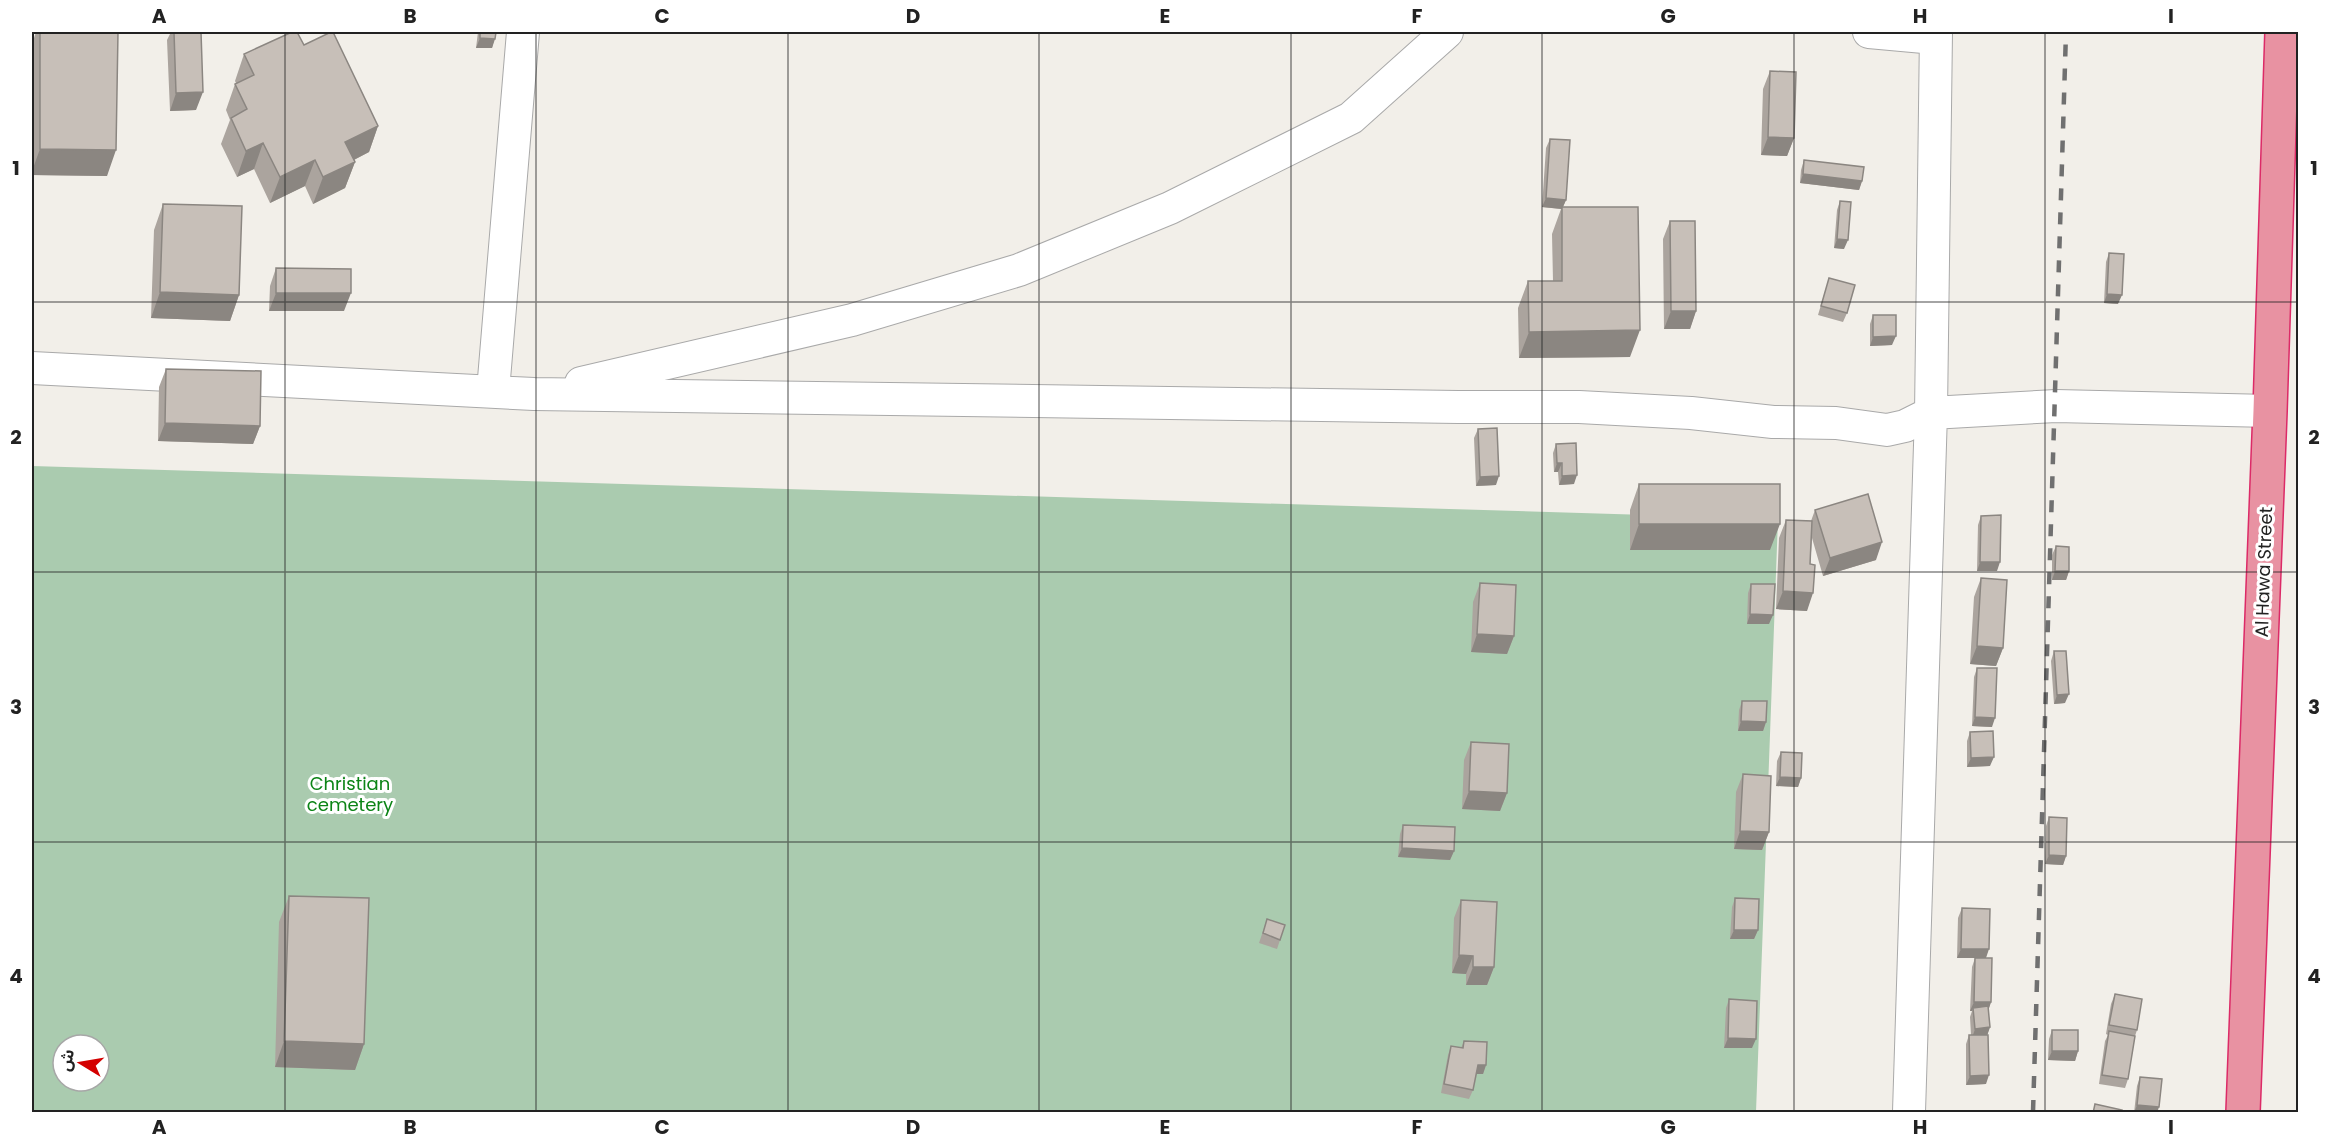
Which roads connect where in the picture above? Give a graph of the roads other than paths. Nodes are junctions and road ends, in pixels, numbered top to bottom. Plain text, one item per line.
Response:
1 (523, 32) edge
2 (1447, 32) edge
3 (1869, 32) edge
4 (2282, 32) edge
5 (1936, 35) edge
6 (32, 368) edge
7 (493, 391) junction
8 (534, 394) junction
9 (2270, 411) junction
10 (1931, 413) junction
11 (1909, 1113) edge
12 (2243, 1113) edge

1 - 7 street
2 - 8 street
3 - 5 street
4 - 9 highway, Al Hawa Street
5 - 10 street
6 - 7 street
7 - 8 street
8 - 10 street
9 - 10 street
9 - 12 highway, Al Hawa Street
10 - 11 street

